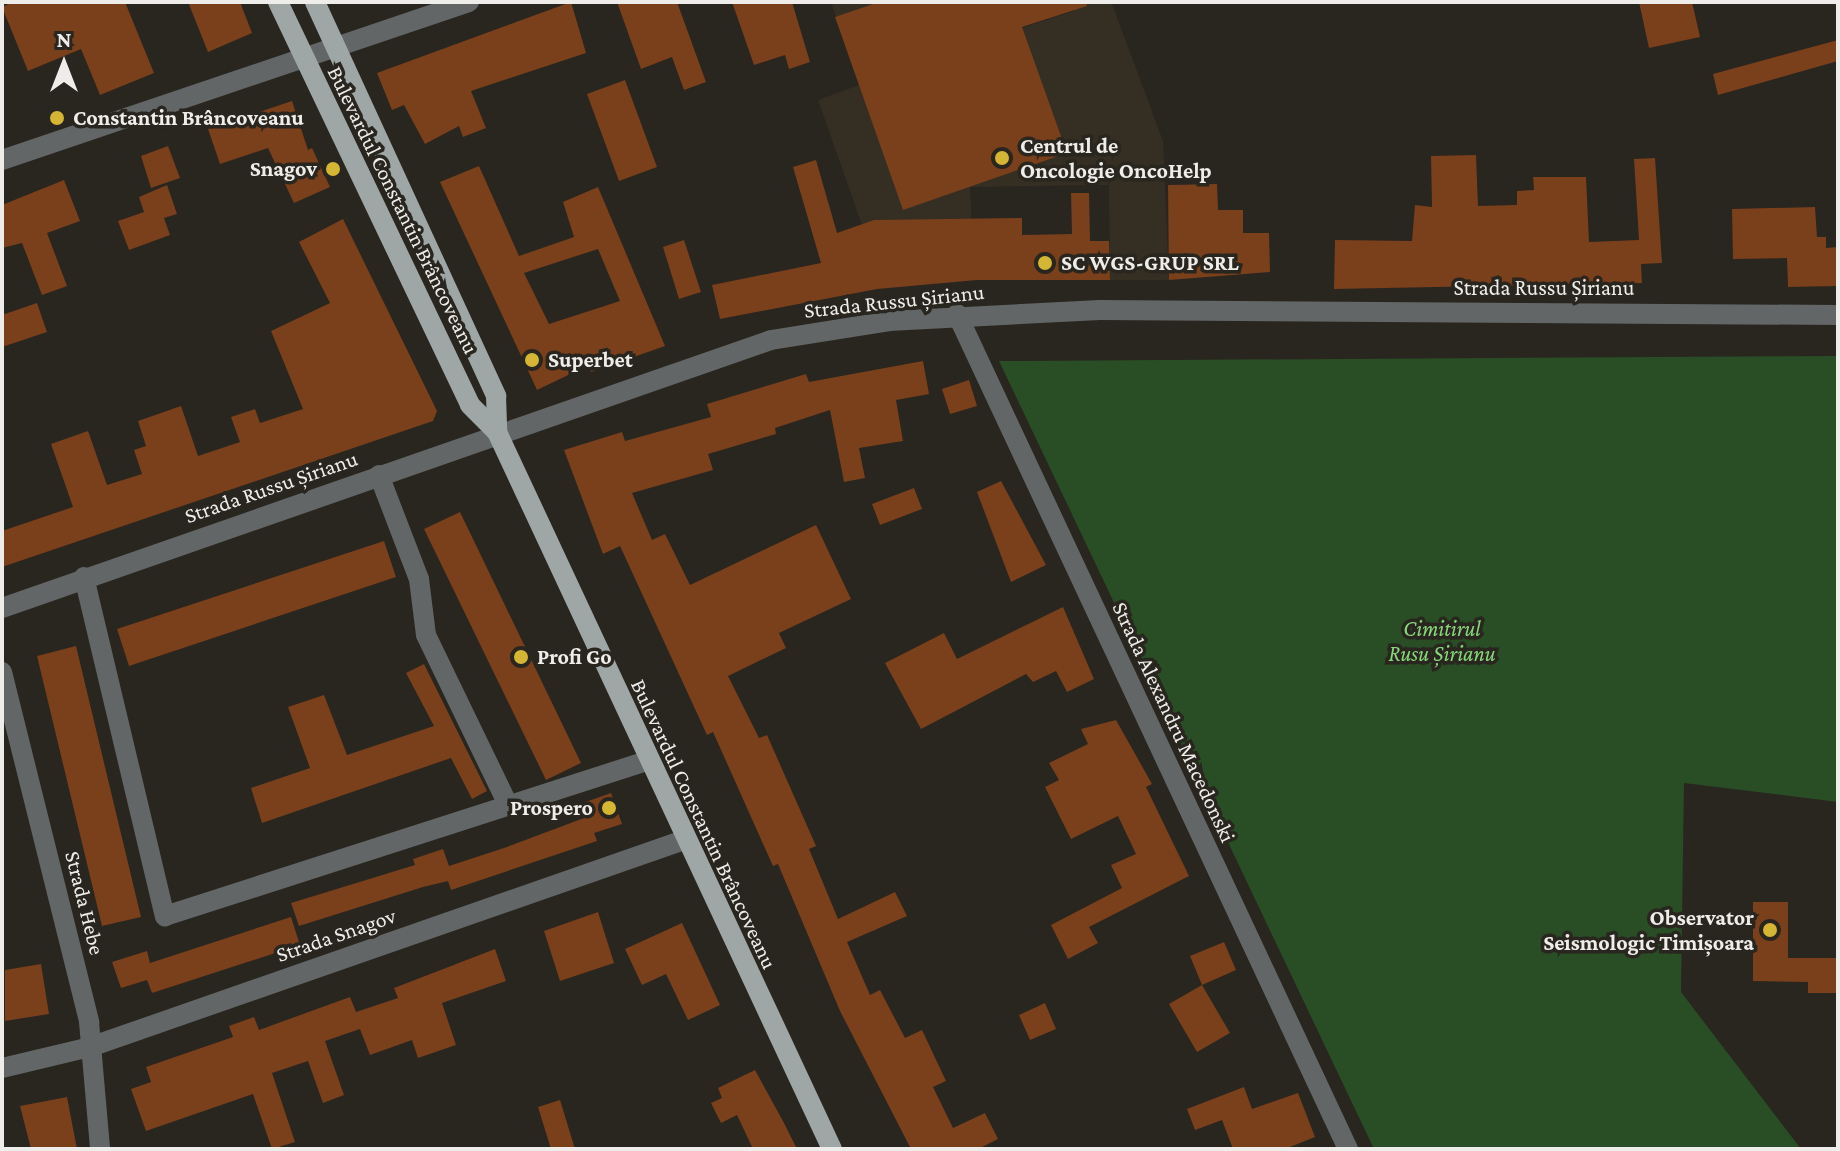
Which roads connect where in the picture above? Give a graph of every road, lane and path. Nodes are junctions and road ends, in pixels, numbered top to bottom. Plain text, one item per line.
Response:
1 (278, 2) edge
2 (315, 2) edge
3 (469, 2) edge
4 (336, 47) junction
5 (304, 58) junction
6 (2, 160) edge
7 (957, 314) junction
8 (1838, 315) edge
9 (497, 432) junction
10 (379, 475) junction
11 (84, 577) junction
12 (2, 608) edge
13 (2, 672) edge
14 (647, 761) junction
15 (508, 805) junction
16 (684, 840) junction
17 (90, 1047) junction
18 (2, 1068) edge
19 (100, 1149) edge
20 (832, 1149) edge
21 (1348, 1149) edge

1 - 5 main road, Bulevardul Constantin Brâncoveanu
2 - 4 main road, Bulevardul Constantin Brâncoveanu
3 - 4 street
4 - 5 street
4 - 9 main road, Bulevardul Constantin Brâncoveanu
5 - 6 street
5 - 9 main road, Bulevardul Constantin Brâncoveanu
7 - 8 street, Strada Russu Șirianu
7 - 9 street, Strada Russu Șirianu
7 - 21 street, Strada Alexandru Macedonski
9 - 10 street, Strada Russu Șirianu
9 - 14 main road, Bulevardul Constantin Brâncoveanu
10 - 11 street, Strada Russu Șirianu
10 - 15 street
11 - 12 street, Strada Russu Șirianu
11 - 15 street
13 - 17 street, Strada Hebe
14 - 15 street
14 - 16 main road, Bulevardul Constantin Brâncoveanu
16 - 17 street, Strada Snagov
16 - 20 main road, Bulevardul Constantin Brâncoveanu
17 - 18 street, Strada Snagov
17 - 19 street, Strada Hebe

